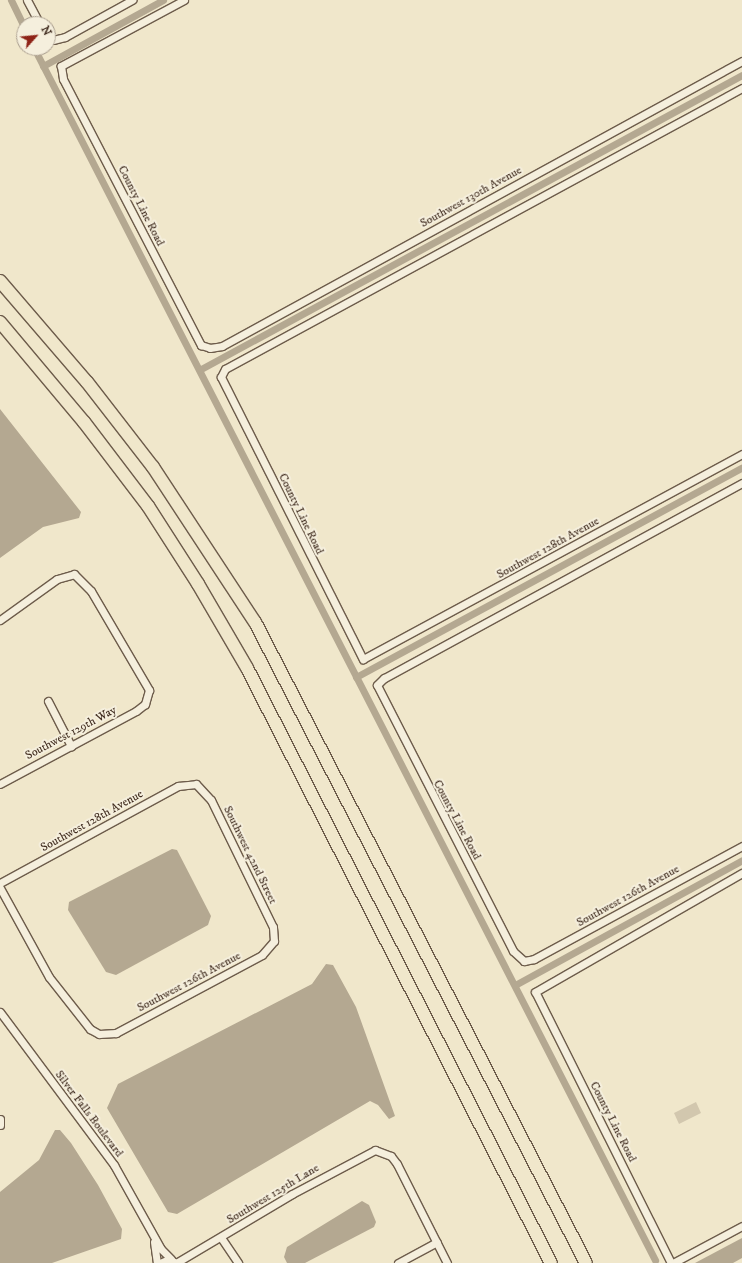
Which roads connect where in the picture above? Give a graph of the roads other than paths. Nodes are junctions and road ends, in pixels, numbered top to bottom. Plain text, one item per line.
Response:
1 (27, 0) edge
2 (132, 0) edge
3 (184, 0) edge
4 (36, 16) edge
5 (56, 35) edge
6 (742, 61) edge
7 (742, 88) edge
8 (0, 281) edge
9 (0, 322) edge
10 (210, 348) joint
11 (742, 454) edge
12 (742, 483) edge
13 (0, 620) edge
14 (363, 659) joint
15 (48, 701) dead end
16 (71, 746) junction
17 (0, 784) edge
18 (196, 784) joint
19 (742, 846) edge
20 (742, 873) edge
21 (0, 883) edge
22 (0, 888) edge
23 (274, 941) joint
24 (524, 961) joint
25 (0, 1012) edge
26 (742, 1226) edge
27 (152, 1234) junction
28 (222, 1238) junction
29 (437, 1242) junction
30 (174, 1261) edge
31 (159, 1263) edge
32 (238, 1263) edge
33 (398, 1263) edge
34 (447, 1263) edge
35 (551, 1263) edge
36 (586, 1263) edge
37 (672, 1263) edge

1 - 4 street
2 - 5 street
3 - 10 street, County Line Road
6 - 10 street, Southwest 130th Avenue
7 - 14 street, County Line Road
8 - 36 highway
9 - 35 highway
11 - 14 street, Southwest 128th Avenue
12 - 24 street, County Line Road
13 - 16 street, Southwest 129th Way
15 - 16 street
16 - 17 street, Southwest 129th Way
18 - 21 street, Southwest 128th Avenue
18 - 23 street, Southwest 42nd Street
19 - 24 street, Southwest 126th Avenue
20 - 37 street, County Line Road
22 - 23 street, Southwest 126th Avenue
25 - 27 street, Silver Falls Boulevard
26 - 37 street
27 - 30 street, Silver Falls Boulevard
27 - 31 street, Silver Falls Boulevard
28 - 29 street, Southwest 125th Lane
28 - 30 street, Southwest 125th Lane
28 - 32 street
29 - 33 street
29 - 34 street
30 - 31 street, Southwest 125th Lane

